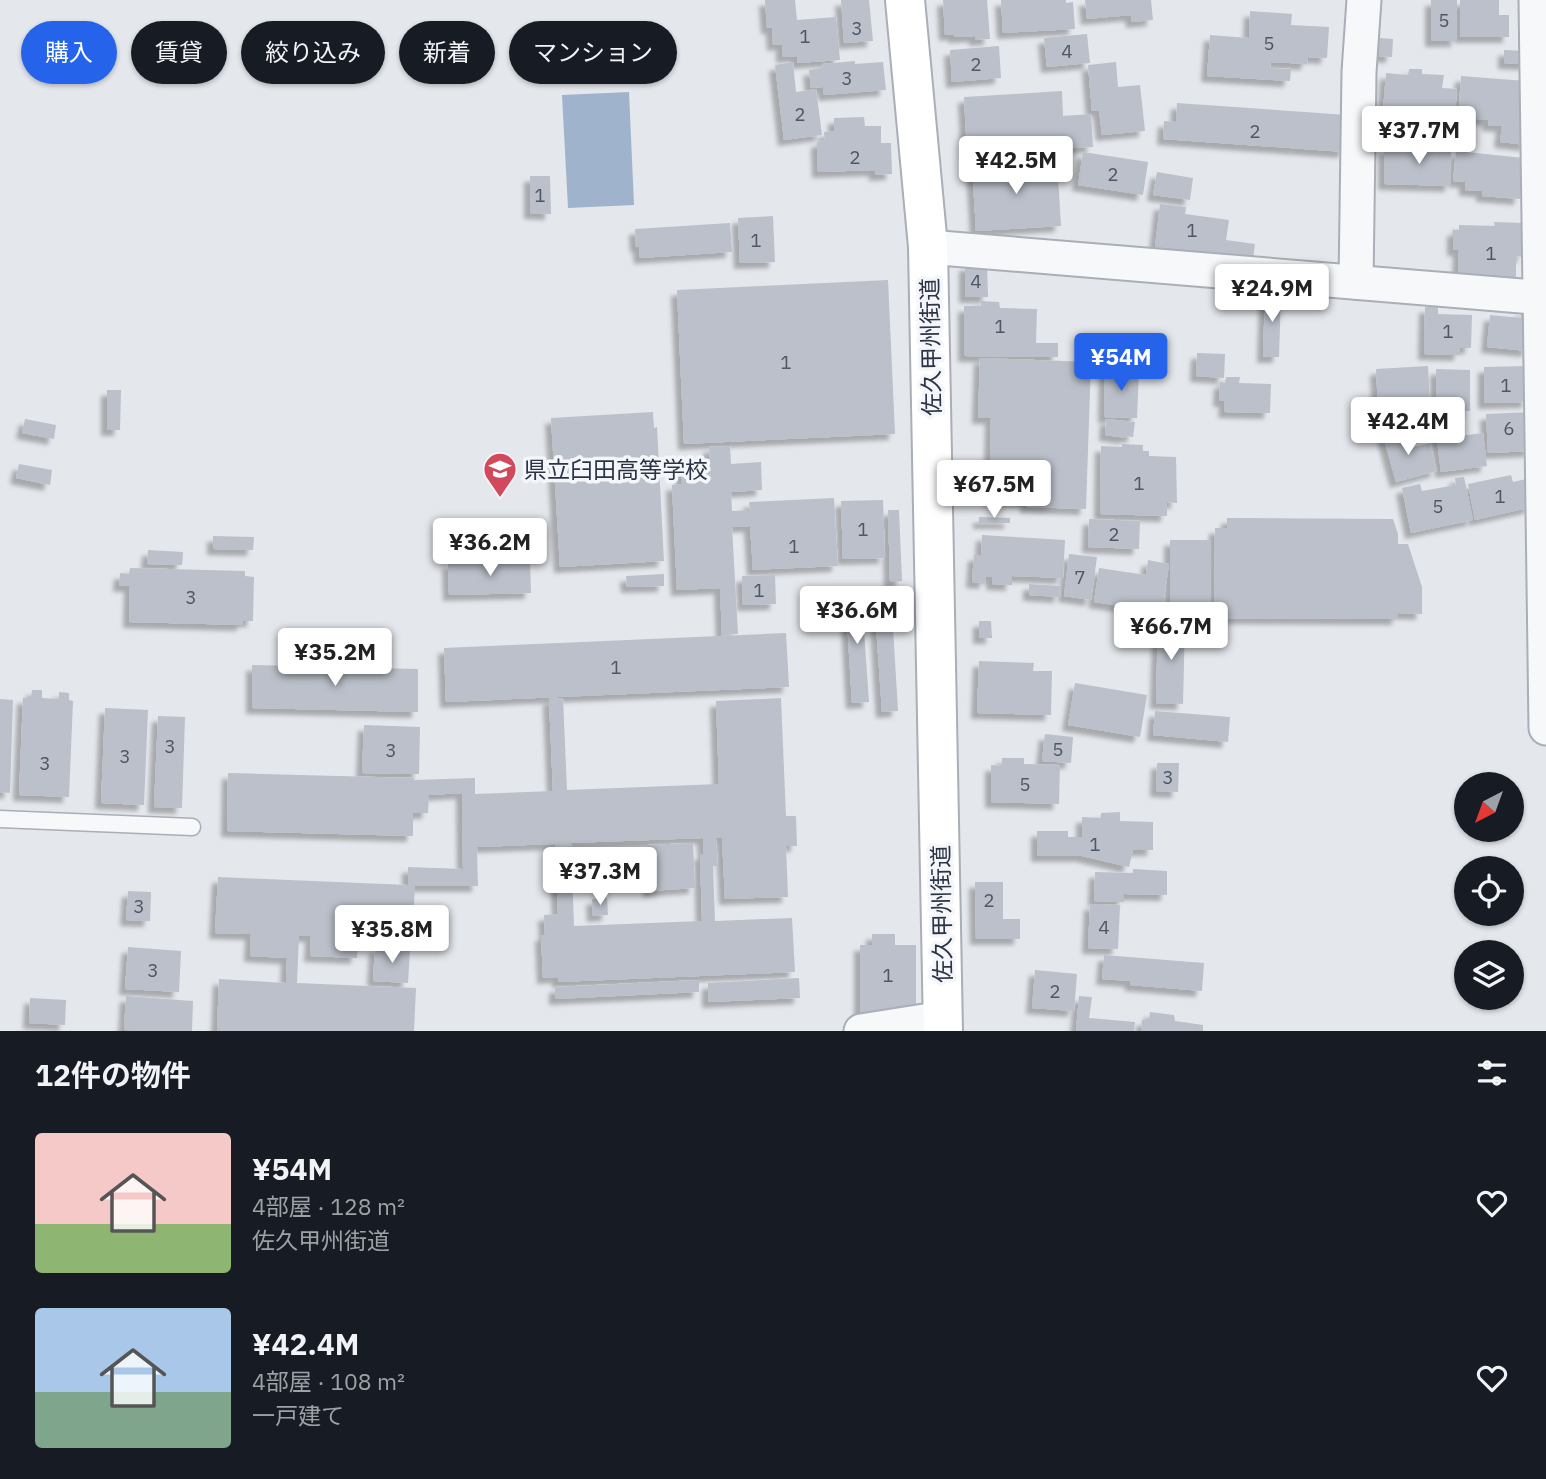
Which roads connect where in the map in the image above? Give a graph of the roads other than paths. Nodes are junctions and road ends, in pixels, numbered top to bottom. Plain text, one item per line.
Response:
1 (905, 0) edge
2 (1364, 0) edge
3 (1540, 18) edge
4 (928, 247) junction
5 (1356, 282) junction
6 (1544, 297) edge
7 (1546, 728) edge
8 (0, 819) edge
9 (192, 827) dead end
10 (943, 1024) edge
11 (862, 1031) edge

1 - 4 street, 佐久甲州街道
2 - 5 street
3 - 6 street
4 - 5 street
4 - 10 street, 佐久甲州街道
5 - 6 street
6 - 7 street
8 - 9 lane
10 - 11 street

